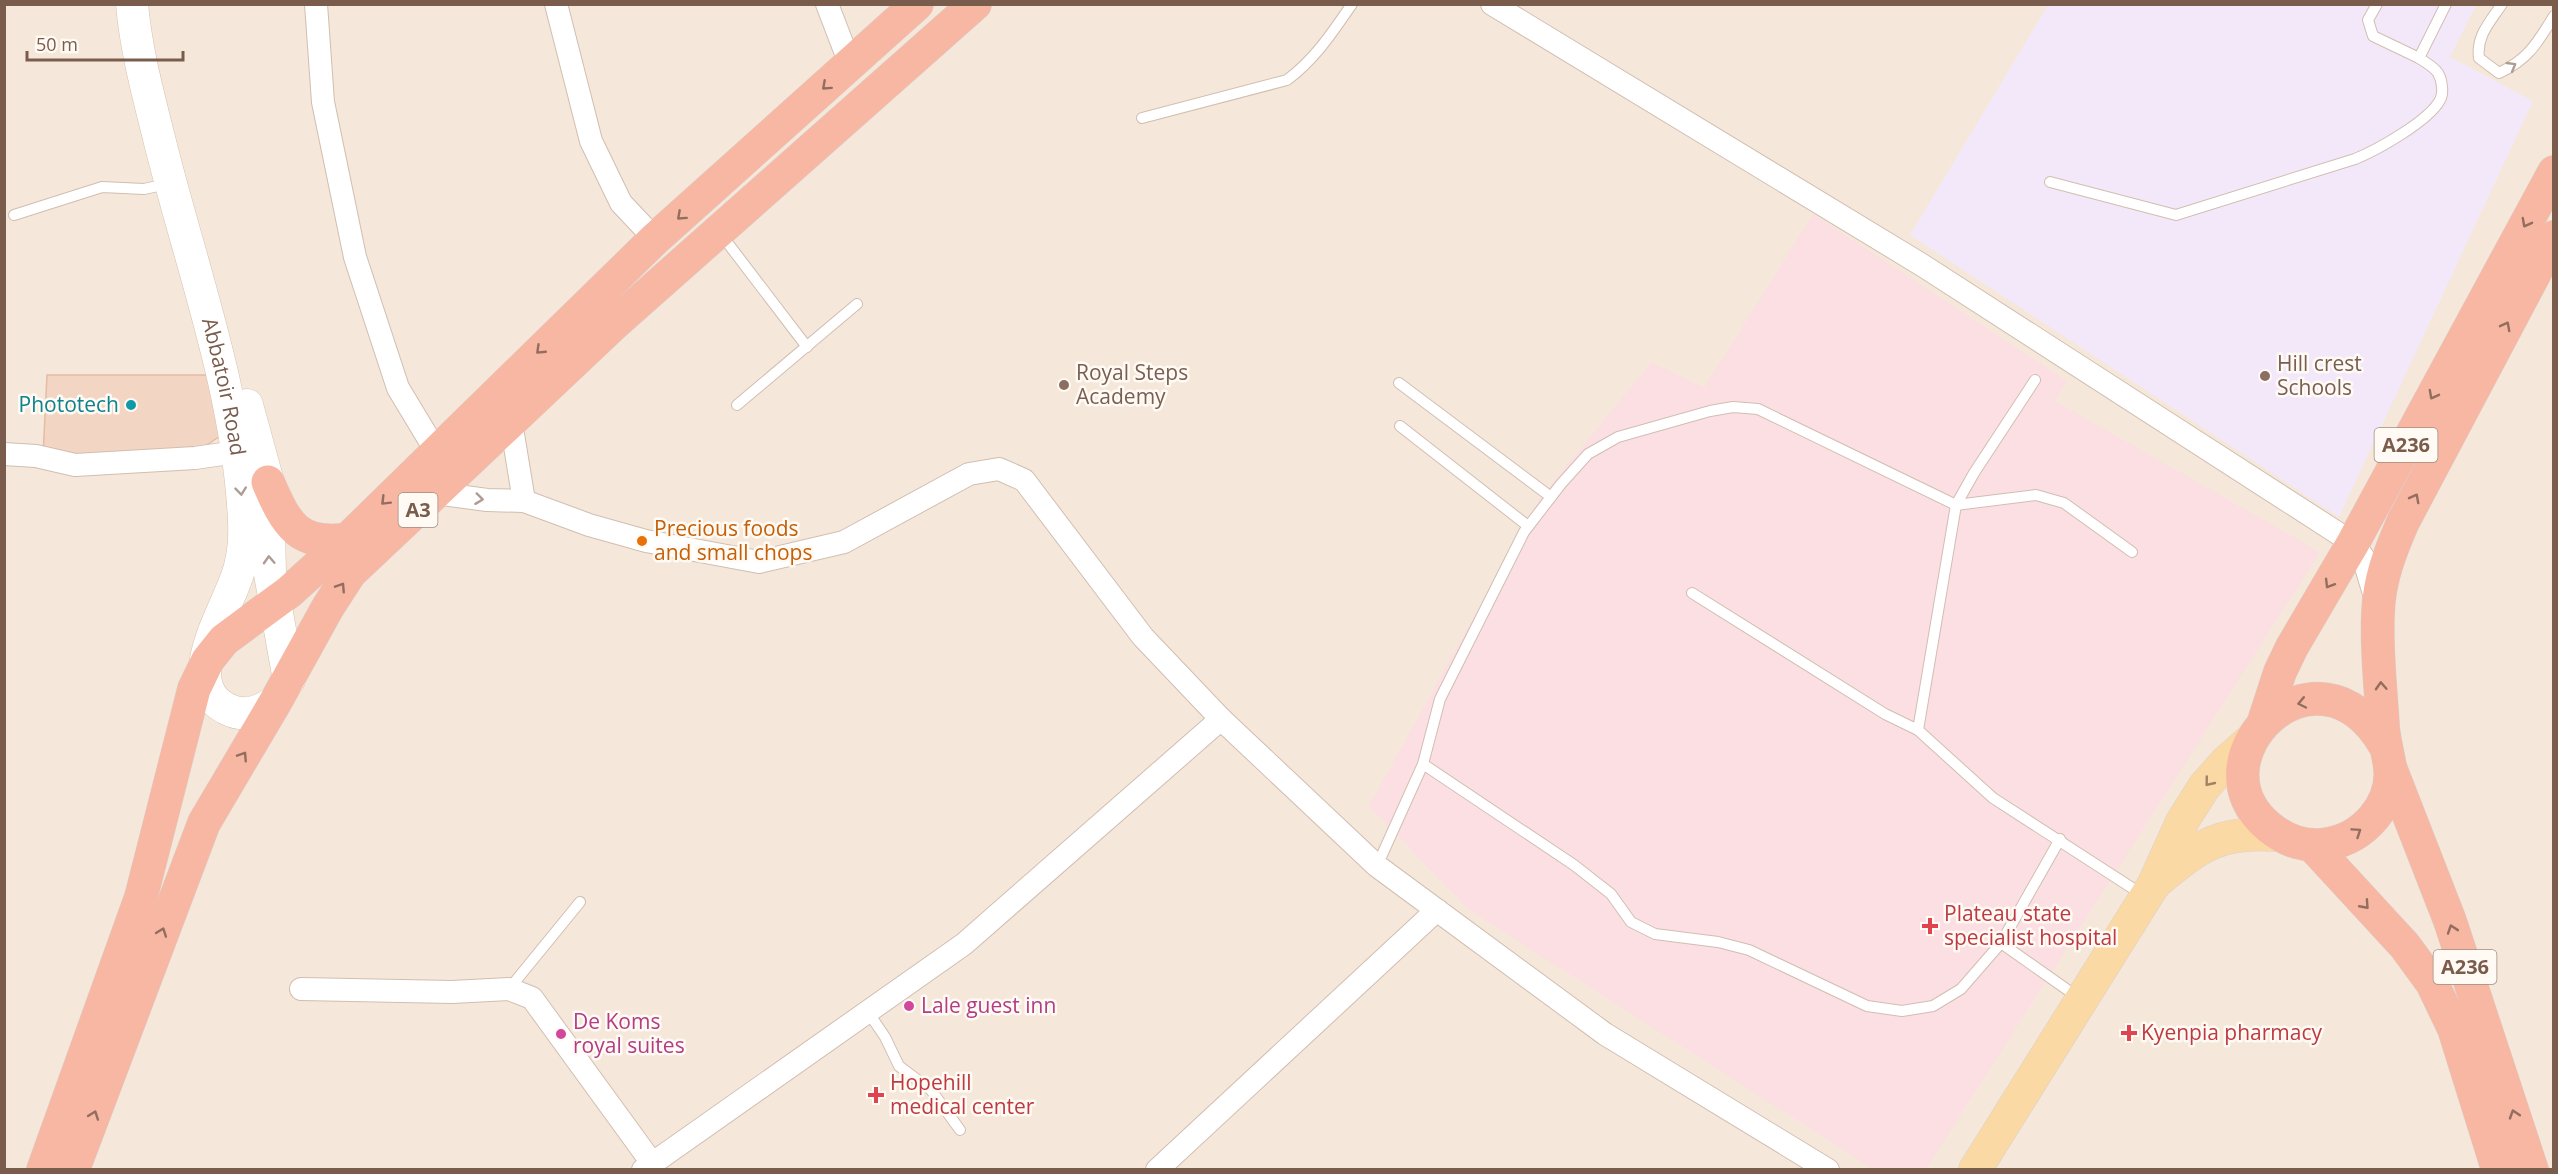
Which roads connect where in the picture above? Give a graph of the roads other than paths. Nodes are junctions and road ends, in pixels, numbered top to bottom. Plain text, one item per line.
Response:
1 (132, 4) edge
2 (152, 4) edge
3 (316, 4) edge
4 (556, 4) edge
5 (827, 4) edge
6 (917, 4) edge
7 (975, 4) edge
8 (1352, 4) edge
9 (1491, 4) edge
10 (2377, 4) edge
11 (2446, 4) edge
12 (2502, 4) edge
13 (2553, 16) edge
14 (2419, 58) junction
15 (850, 64) junction
16 (1142, 118) dead end
17 (770, 136) junction
18 (793, 166) junction
19 (2553, 172) edge
20 (2050, 182) dead end
21 (170, 183) junction
22 (14, 215) dead end
23 (719, 231) junction
24 (2553, 237) edge
25 (655, 239) junction
26 (857, 304) dead end
27 (807, 347) junction
28 (2035, 380) dead end
29 (1399, 383) dead end
30 (737, 405) dead end
31 (511, 422) junction
32 (1400, 426) dead end
33 (436, 451) junction
34 (236, 452) junction
35 (4, 454) edge
36 (268, 482) junction
37 (435, 494) junction
38 (1551, 496) junction
39 (524, 501) junction
40 (1956, 505) junction
41 (1528, 526) junction
42 (348, 539) junction
43 (2353, 543) junction
44 (2132, 552) dead end
45 (1692, 593) dead end
46 (275, 602) junction
47 (2378, 612) junction
48 (204, 669) junction
49 (283, 691) junction
50 (1221, 719) junction
51 (1918, 730) junction
52 (2257, 731) junction
53 (2387, 756) junction
54 (1423, 764) junction
55 (2279, 836) junction
56 (2060, 839) junction
57 (2312, 845) junction
58 (1377, 866) junction
59 (2150, 890) junction
60 (579, 902) dead end
61 (1437, 910) junction
62 (2001, 943) junction
63 (301, 989) dead end
64 (509, 989) junction
65 (2081, 1000) junction
66 (868, 1012) junction
67 (960, 1130) dead end
68 (648, 1166) edge
69 (43, 1170) edge
70 (73, 1170) edge
71 (1157, 1170) edge
72 (1828, 1170) edge
73 (1976, 1170) edge
74 (2498, 1170) edge
75 (2532, 1170) edge

1 - 21 street, Abbatoir Road
2 - 36 street, Abbatoir Road
3 - 33 street
4 - 25 street
5 - 15 street
6 - 15 highway, A3
7 - 18 highway, A3
8 - 16 lane
9 - 43 street
10 - 14 lane
11 - 14 lane
12 -> 13 lane
14 - 20 lane
15 -> 17 highway, A3
17 - 18 highway
17 -> 25 highway, A3
18 - 23 highway, A3
19 -> 43 highway, A236
21 - 22 lane
21 - 34 street, Abbatoir Road
23 - 27 lane
23 - 31 highway, A3
47 -> 24 highway, A236
25 -> 33 highway, A3
26 - 27 lane
27 - 30 lane
28 - 40 lane
29 - 38 lane
31 - 37 highway, A3
31 - 39 street
32 - 41 lane
33 -> 42 highway, A3
34 - 35 street
34 -> 48 street, Abbatoir Road
36 - 42 highway
46 -> 36 street, Abbatoir Road
37 -> 39 street
49 -> 37 highway, A3
38 - 40 lane
38 - 41 lane
39 - 50 street
40 - 44 lane
40 - 51 lane
41 - 54 lane
42 - 46 highway, A3
43 - 47 street
43 -> 52 highway, A236
45 - 51 lane
46 - 48 highway, A3
46 - 49 street, Abbatoir Road
53 -> 47 highway, A236
48 - 49 street
48 - 69 highway, A3
70 -> 49 highway, A3
50 - 58 street
50 - 66 street
51 - 56 lane
53 -> 52 highway, A236
52 - 55 highway, A236
52 -> 59 main road
57 -> 53 highway, A236
75 -> 53 highway, A236
54 - 58 lane
54 - 62 lane
55 - 57 highway, A236
55 - 59 main road
56 - 59 lane
56 - 62 lane
57 -> 74 highway, A236
58 - 61 street
59 - 65 main road
60 - 64 lane
61 - 71 street
61 - 72 street
62 - 65 lane
63 - 64 street
64 - 68 street
65 - 73 main road
66 - 67 lane
66 - 68 street

